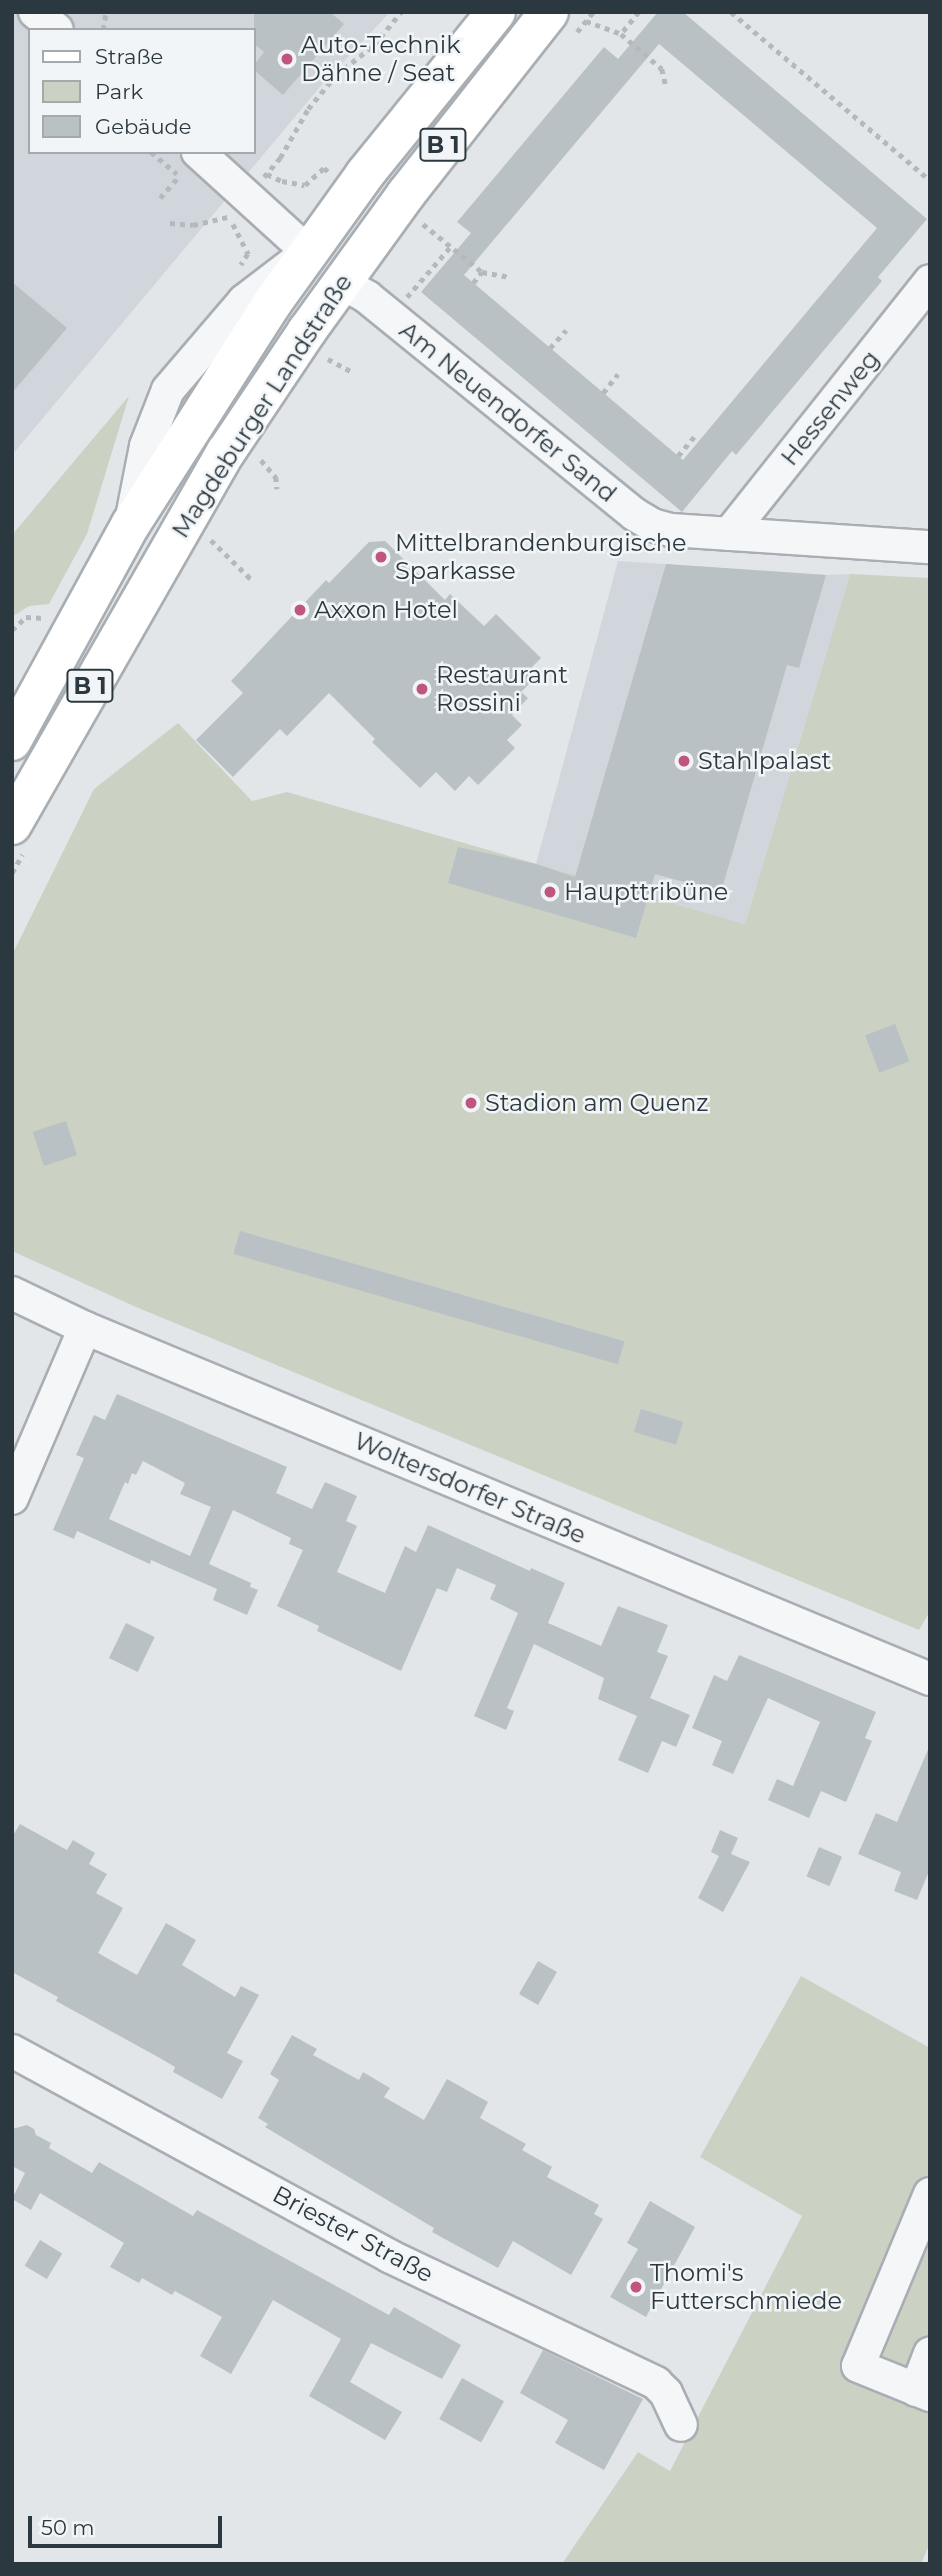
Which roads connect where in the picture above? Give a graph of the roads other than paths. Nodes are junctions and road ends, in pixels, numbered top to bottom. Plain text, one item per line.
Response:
1 (35, 12) edge
2 (72, 12) edge
3 (496, 12) edge
4 (549, 12) edge
5 (55, 28) edge
6 (59, 28) edge
7 (189, 164) edge
8 (308, 252) junction
9 (930, 281) edge
10 (342, 283) junction
11 (729, 534) junction
12 (930, 547) edge
13 (12, 741) edge
14 (12, 825) edge
15 (12, 1293) edge
16 (85, 1328) junction
17 (12, 1498) edge
18 (930, 1679) edge
19 (12, 2051) edge
20 (930, 2194) edge
21 (930, 2354) edge
22 (923, 2392) edge
23 (681, 2425) dead end

1 - 5 street
2 - 6 street
3 - 8 main road, Magdeburger Landstraße / B 1
4 - 10 main road, Magdeburger Landstraße / B 1
7 - 8 street
8 - 10 main road
8 - 13 main road, Magdeburger Landstraße / B 1
9 - 11 street, Hessenweg
10 - 11 street, Am Neuendorfer Sand
10 - 14 main road, Magdeburger Landstraße / B 1
11 - 12 street, Am Neuendorfer Sand
15 - 16 street, Woltersdorfer Straße
16 - 17 street
16 - 18 street, Woltersdorfer Straße
19 - 23 street, Briester Straße
20 - 22 street
21 - 22 street

